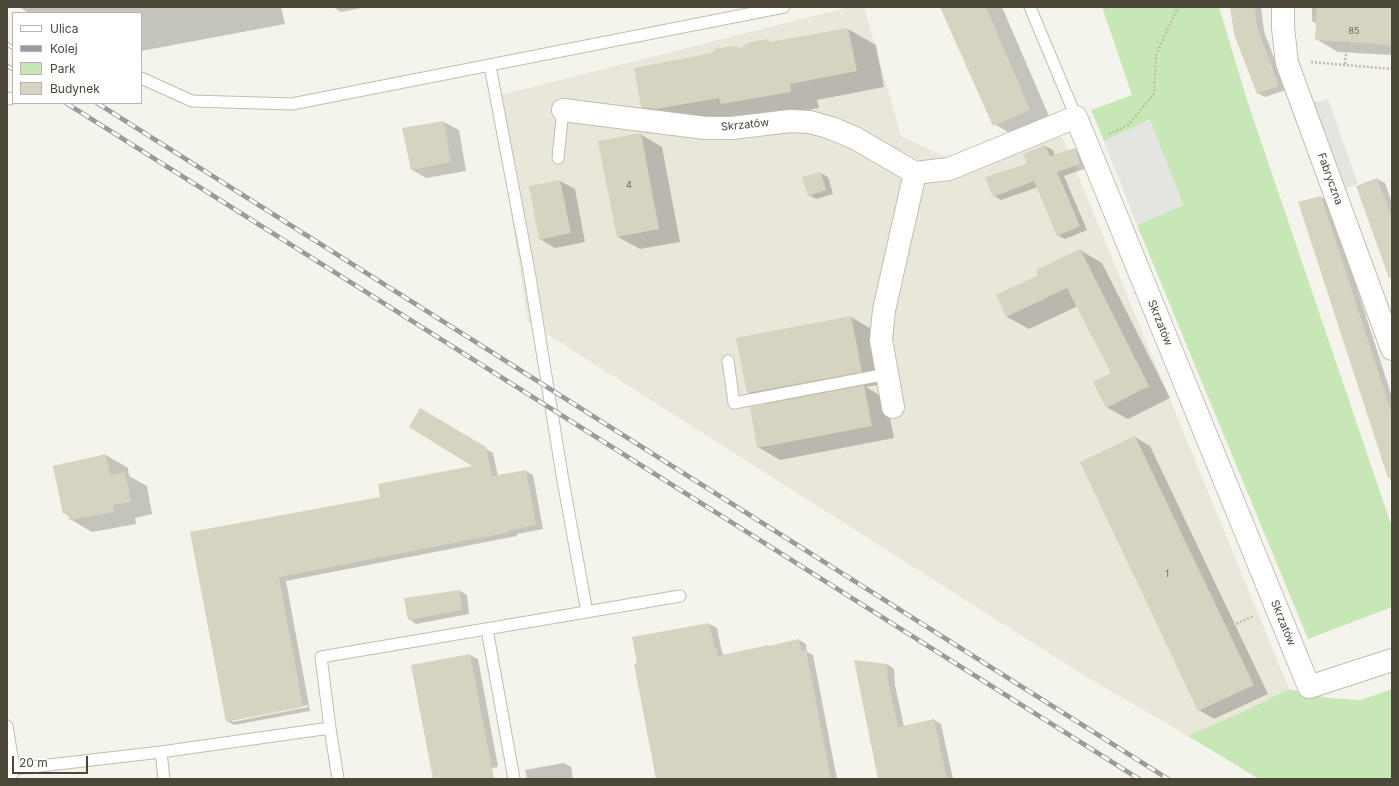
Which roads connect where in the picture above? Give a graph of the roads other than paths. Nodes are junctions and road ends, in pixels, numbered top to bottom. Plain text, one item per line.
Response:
1 (784, 7) edge
2 (1030, 7) edge
3 (1283, 7) edge
4 (490, 66) junction
5 (142, 78) edge
6 (564, 110) joint
7 (1076, 118) junction
8 (558, 158) dead end
9 (915, 173) junction
10 (1392, 349) edge
11 (728, 361) dead end
12 (887, 374) junction
13 (893, 407) dead end
14 (680, 596) dead end
15 (587, 612) junction
16 (488, 629) junction
17 (1392, 660) edge
18 (7, 726) edge
19 (330, 728) junction
20 (161, 752) junction
21 (12, 774) edge
22 (164, 779) edge
23 (338, 779) edge
24 (514, 779) edge

1 - 4 lane
2 - 7 lane
3 - 10 street, Fabryczna
4 - 5 lane
4 - 15 lane
6 - 8 lane
6 - 9 street, Skrzatów
7 - 9 street
7 - 17 street, Skrzatów
9 - 12 street
11 - 12 lane
12 - 13 street
14 - 15 lane
15 - 16 lane
16 - 19 lane
16 - 24 lane
18 - 21 lane
19 - 20 lane
19 - 23 lane
20 - 21 lane
20 - 22 lane

